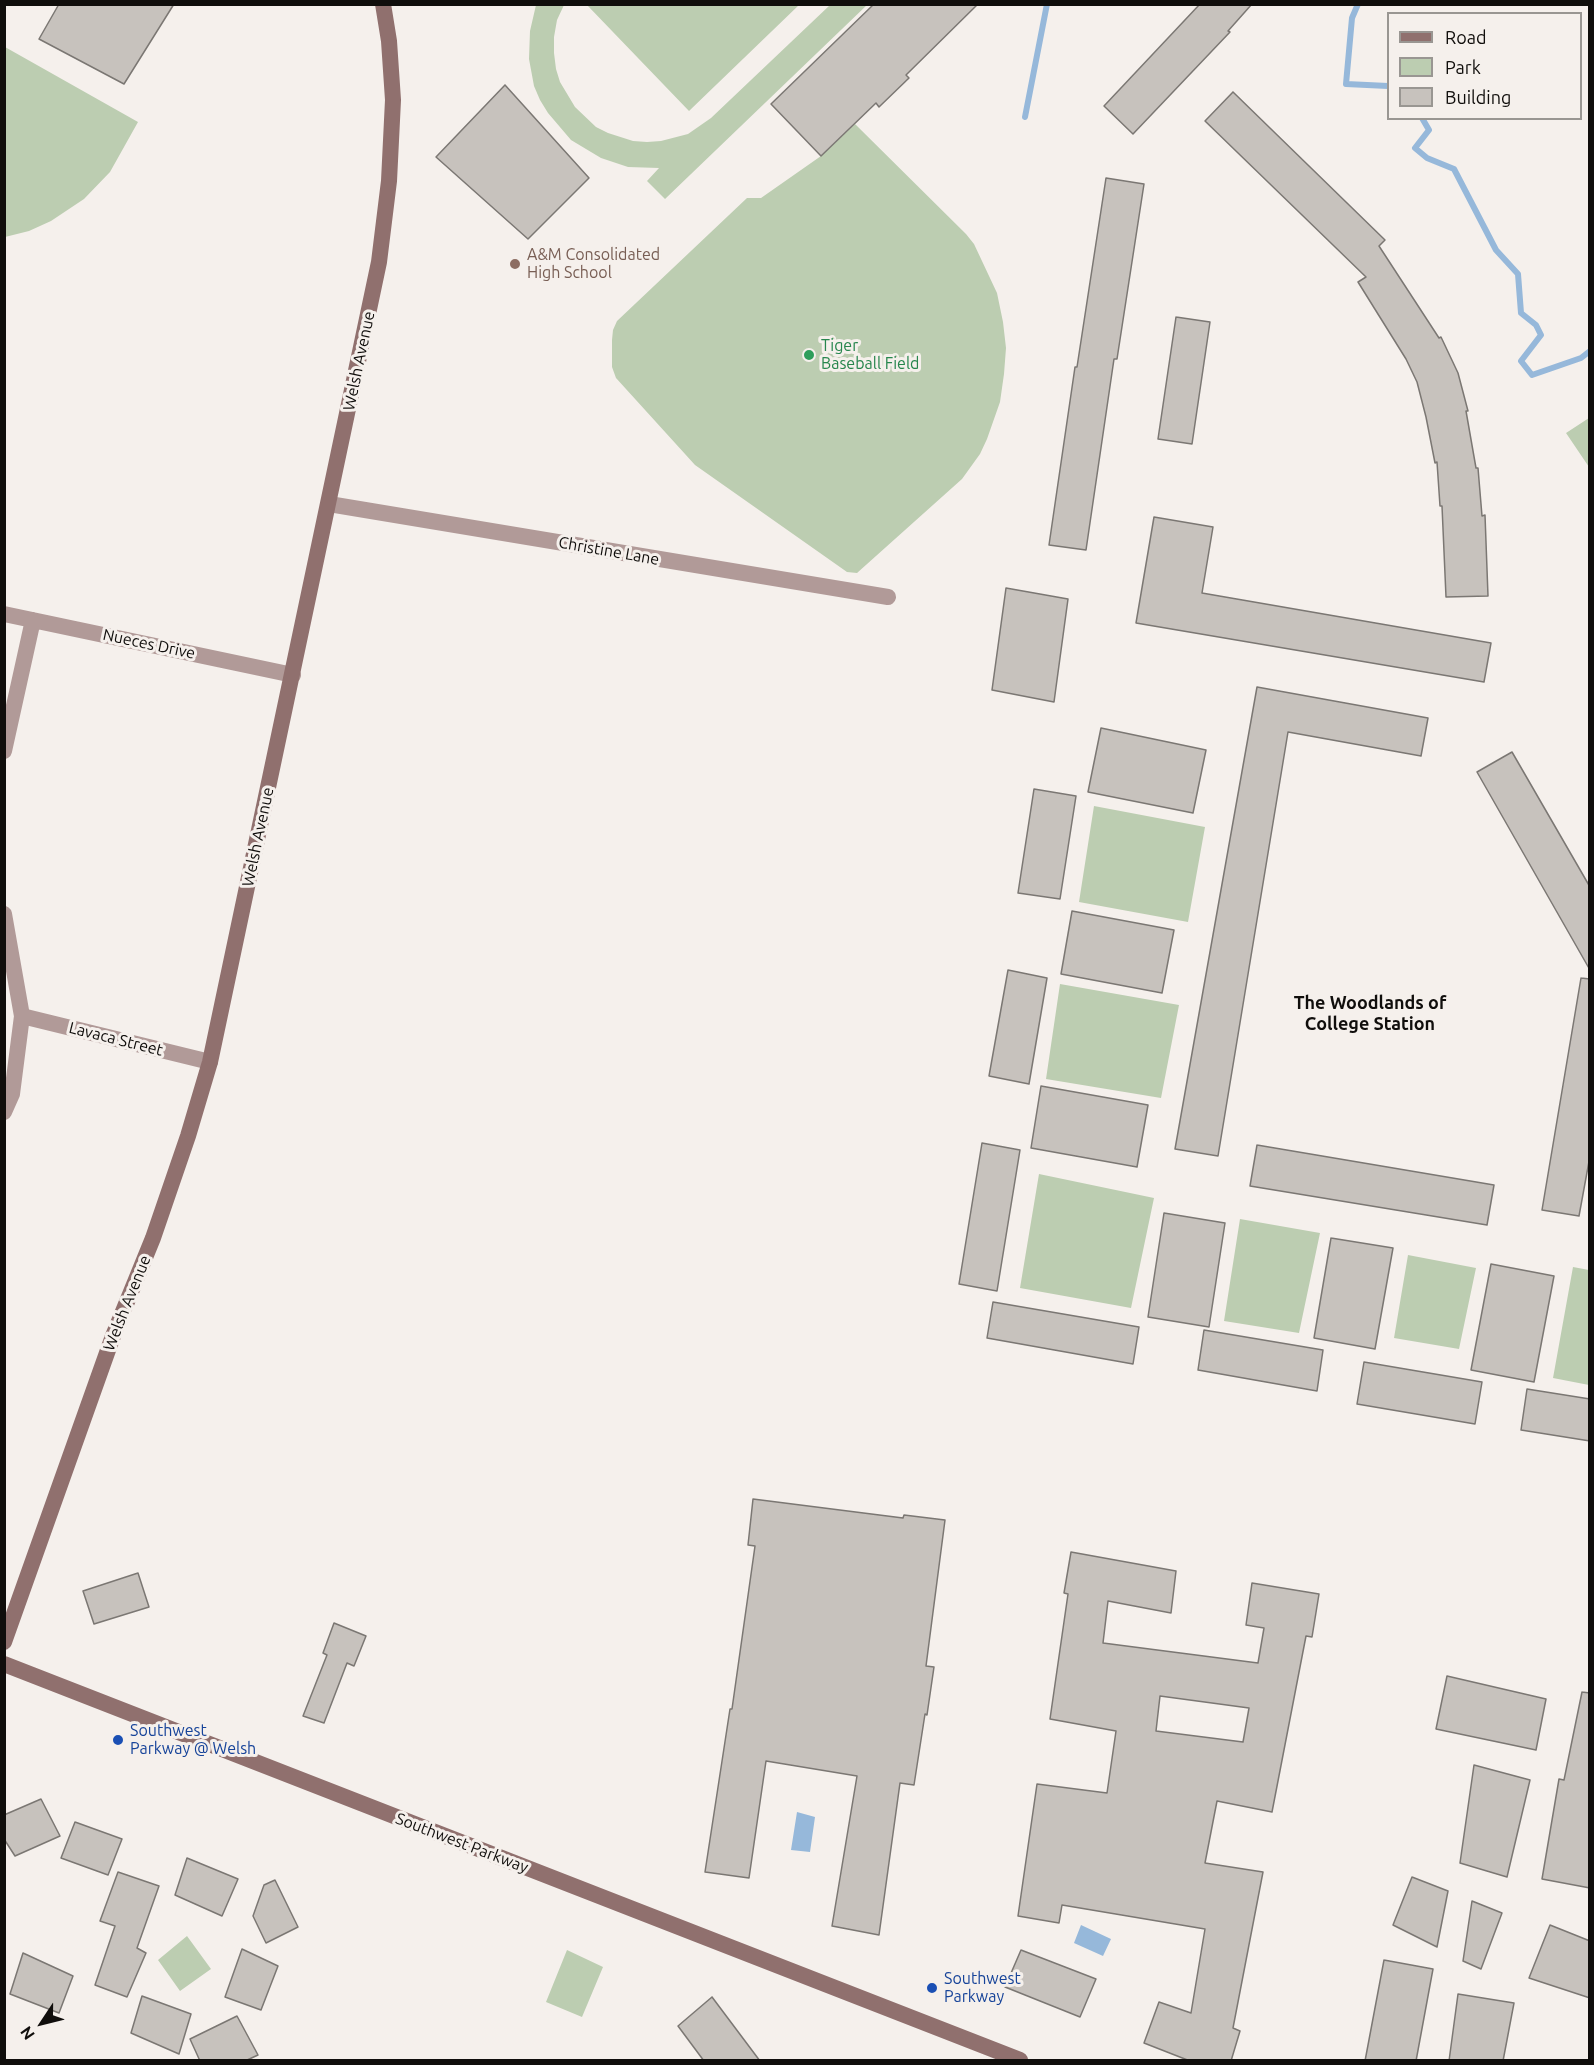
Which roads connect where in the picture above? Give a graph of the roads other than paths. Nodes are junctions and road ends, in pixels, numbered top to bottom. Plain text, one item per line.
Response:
1 (383, 4) edge
2 (329, 504) junction
3 (888, 597) dead end
4 (4, 614) edge
5 (33, 620) junction
6 (293, 675) junction
7 (4, 751) edge
8 (4, 914) edge
9 (22, 1016) junction
10 (210, 1062) junction
11 (4, 1113) edge
12 (4, 1642) edge
13 (4, 1664) edge
14 (1020, 2061) edge

1 - 2 main road, Welsh Avenue
2 - 3 street, Christine Lane
2 - 6 main road, Welsh Avenue
4 - 5 street, Nueces Drive
5 - 6 street, Nueces Drive
5 - 7 street
6 - 10 main road, Welsh Avenue
8 - 9 street
9 - 10 street, Lavaca Street
9 - 11 street
10 - 12 main road, Welsh Avenue
13 - 14 main road, Southwest Parkway

